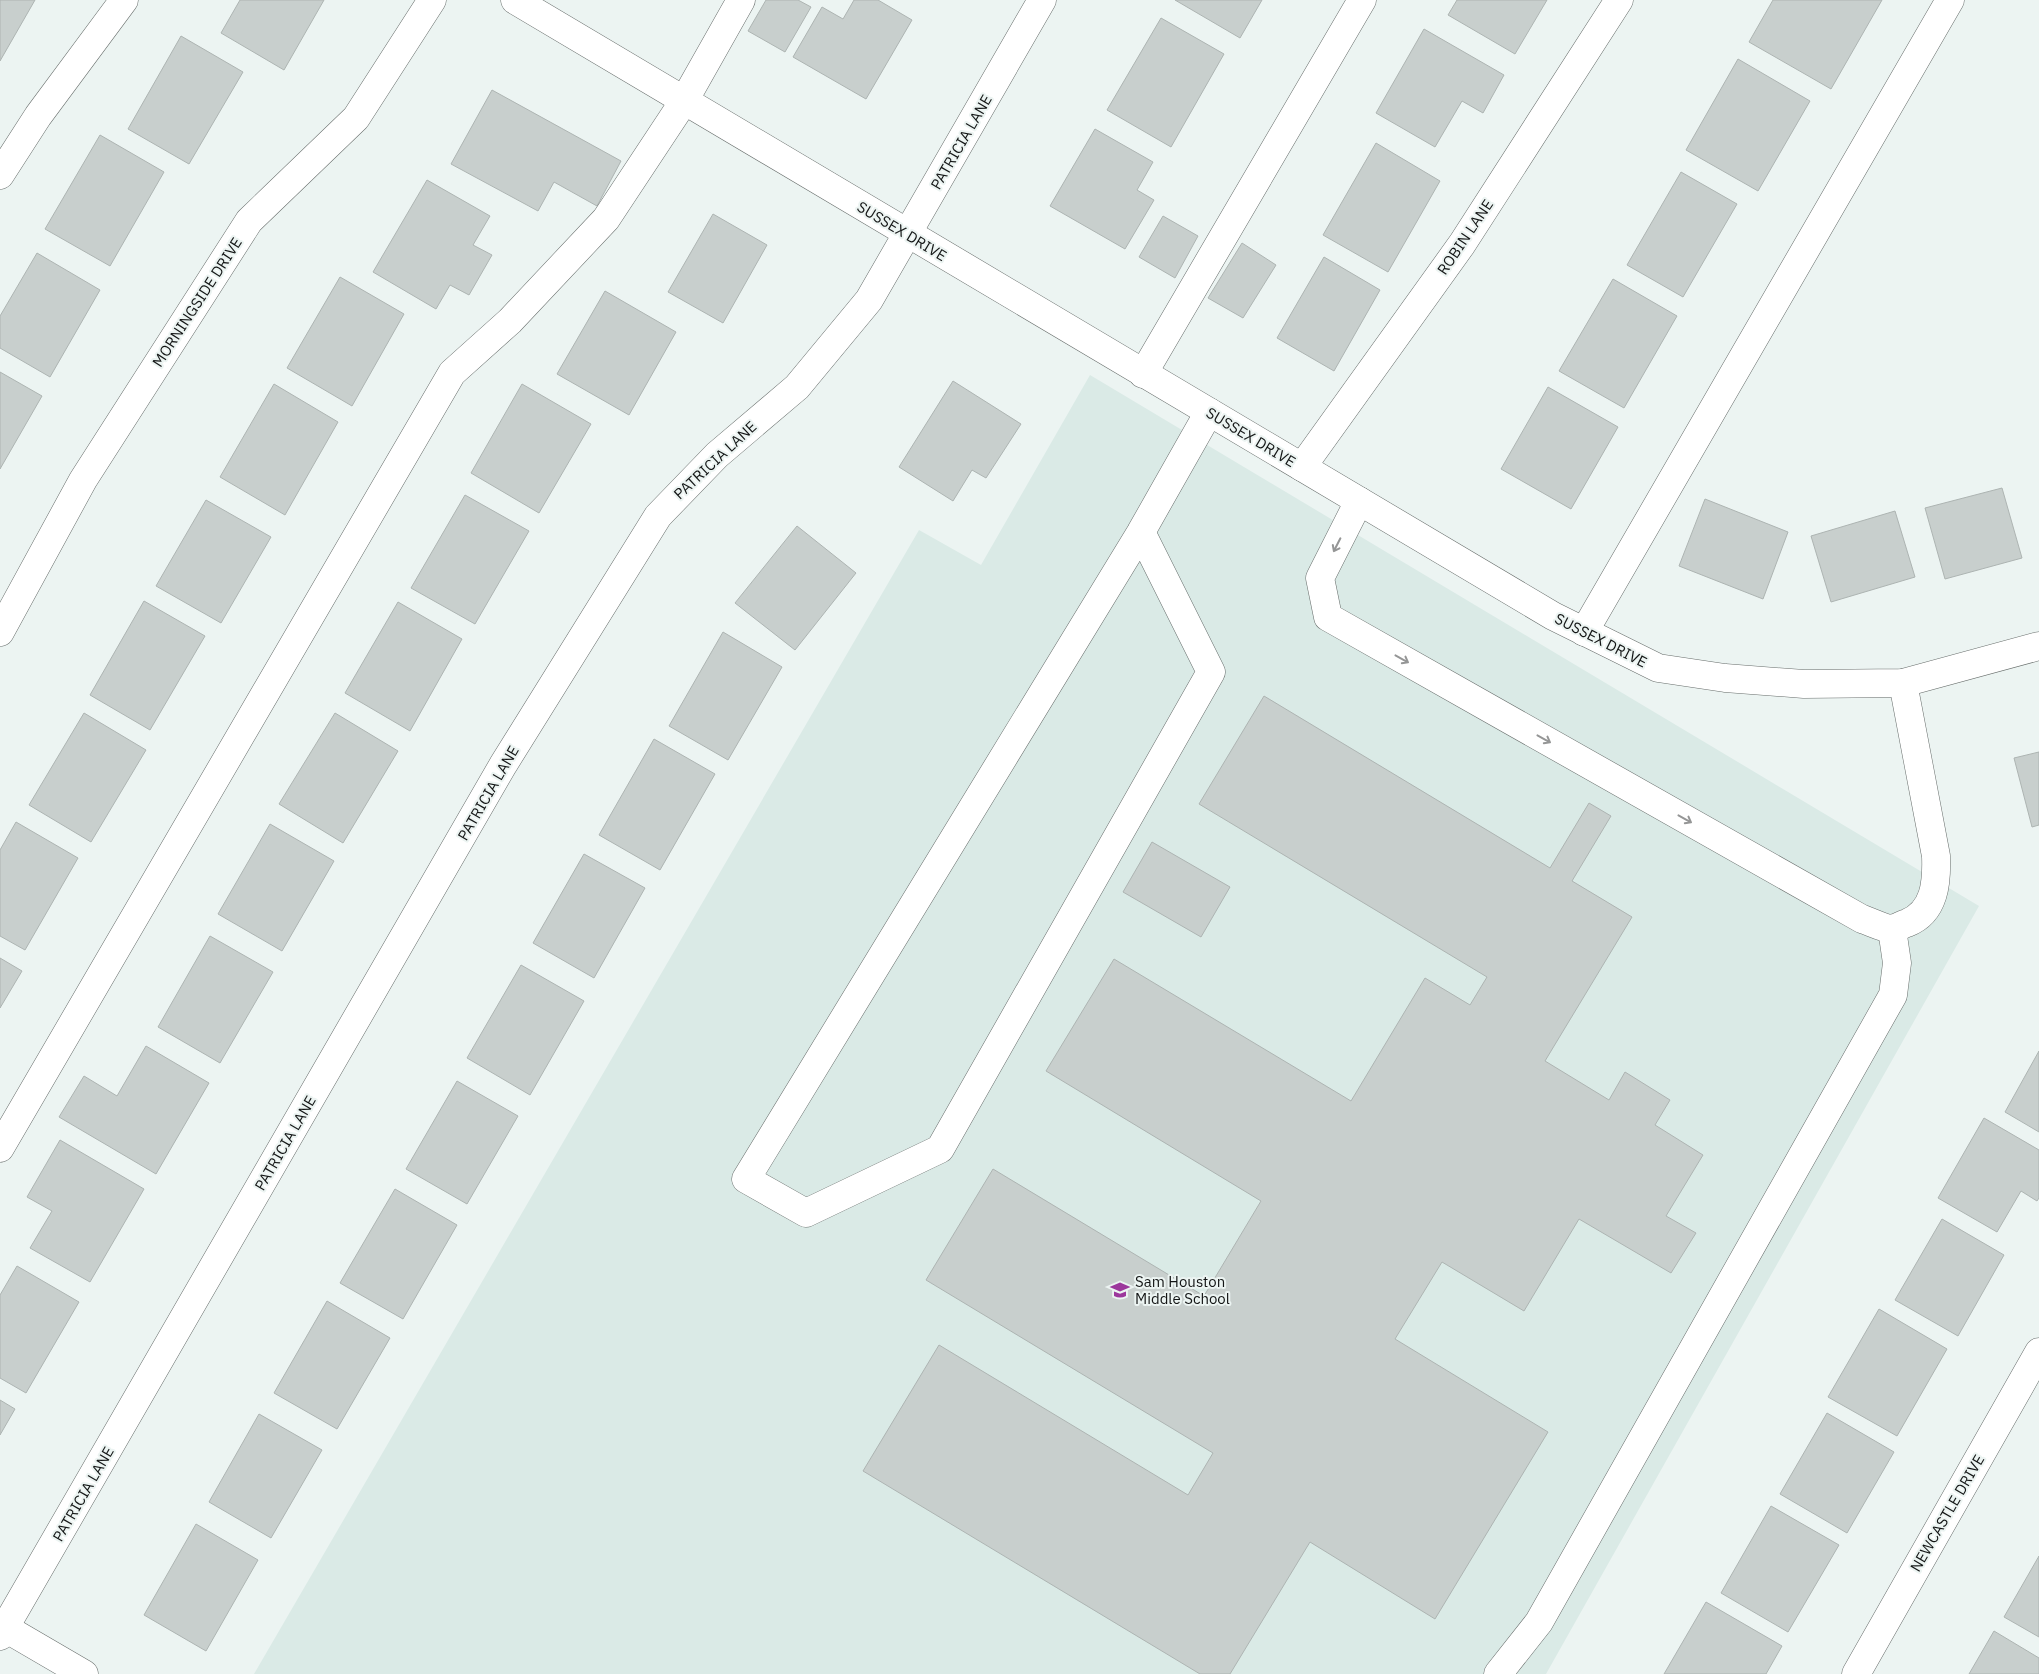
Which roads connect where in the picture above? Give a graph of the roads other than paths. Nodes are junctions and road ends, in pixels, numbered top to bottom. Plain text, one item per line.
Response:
1 (124, 0) edge
2 (432, 0) edge
3 (515, 0) edge
4 (741, 0) edge
5 (1042, 0) edge
6 (1362, 0) edge
7 (1619, 0) edge
8 (1950, 0) edge
9 (684, 101) junction
10 (0, 175) edge
11 (908, 234) junction
12 (1143, 374) junction
13 (1208, 412) junction
14 (1302, 467) junction
15 (1359, 501) junction
16 (1141, 532) junction
17 (0, 632) edge
18 (1584, 632) junction
19 (2039, 646) edge
20 (1903, 683) junction
21 (1892, 929) junction
22 (0, 1148) edge
23 (2039, 1352) edge
24 (2, 1630) edge
25 (84, 1674) edge
26 (1498, 1674) edge
27 (1856, 1674) edge

1 - 10 street
2 - 17 street, MORNINGSIDE DRIVE
3 - 9 street, SUSSEX DRIVE
4 - 9 street
5 - 11 street, PATRICIA LANE
6 - 12 street
7 - 14 street, ROBIN LANE
8 - 18 street
9 - 11 street, SUSSEX DRIVE
9 - 22 street
11 - 12 street, SUSSEX DRIVE
11 - 24 street, PATRICIA LANE
12 - 13 street, SUSSEX DRIVE
13 - 14 street, SUSSEX DRIVE
13 - 16 street
14 - 15 street, SUSSEX DRIVE
15 - 18 street, SUSSEX DRIVE
15 -> 21 street
16 - 16 street
18 - 20 street, SUSSEX DRIVE
19 - 20 street, SUSSEX DRIVE
20 - 21 street
21 - 26 street
23 - 27 street, NEWCASTLE DRIVE
24 - 25 street

